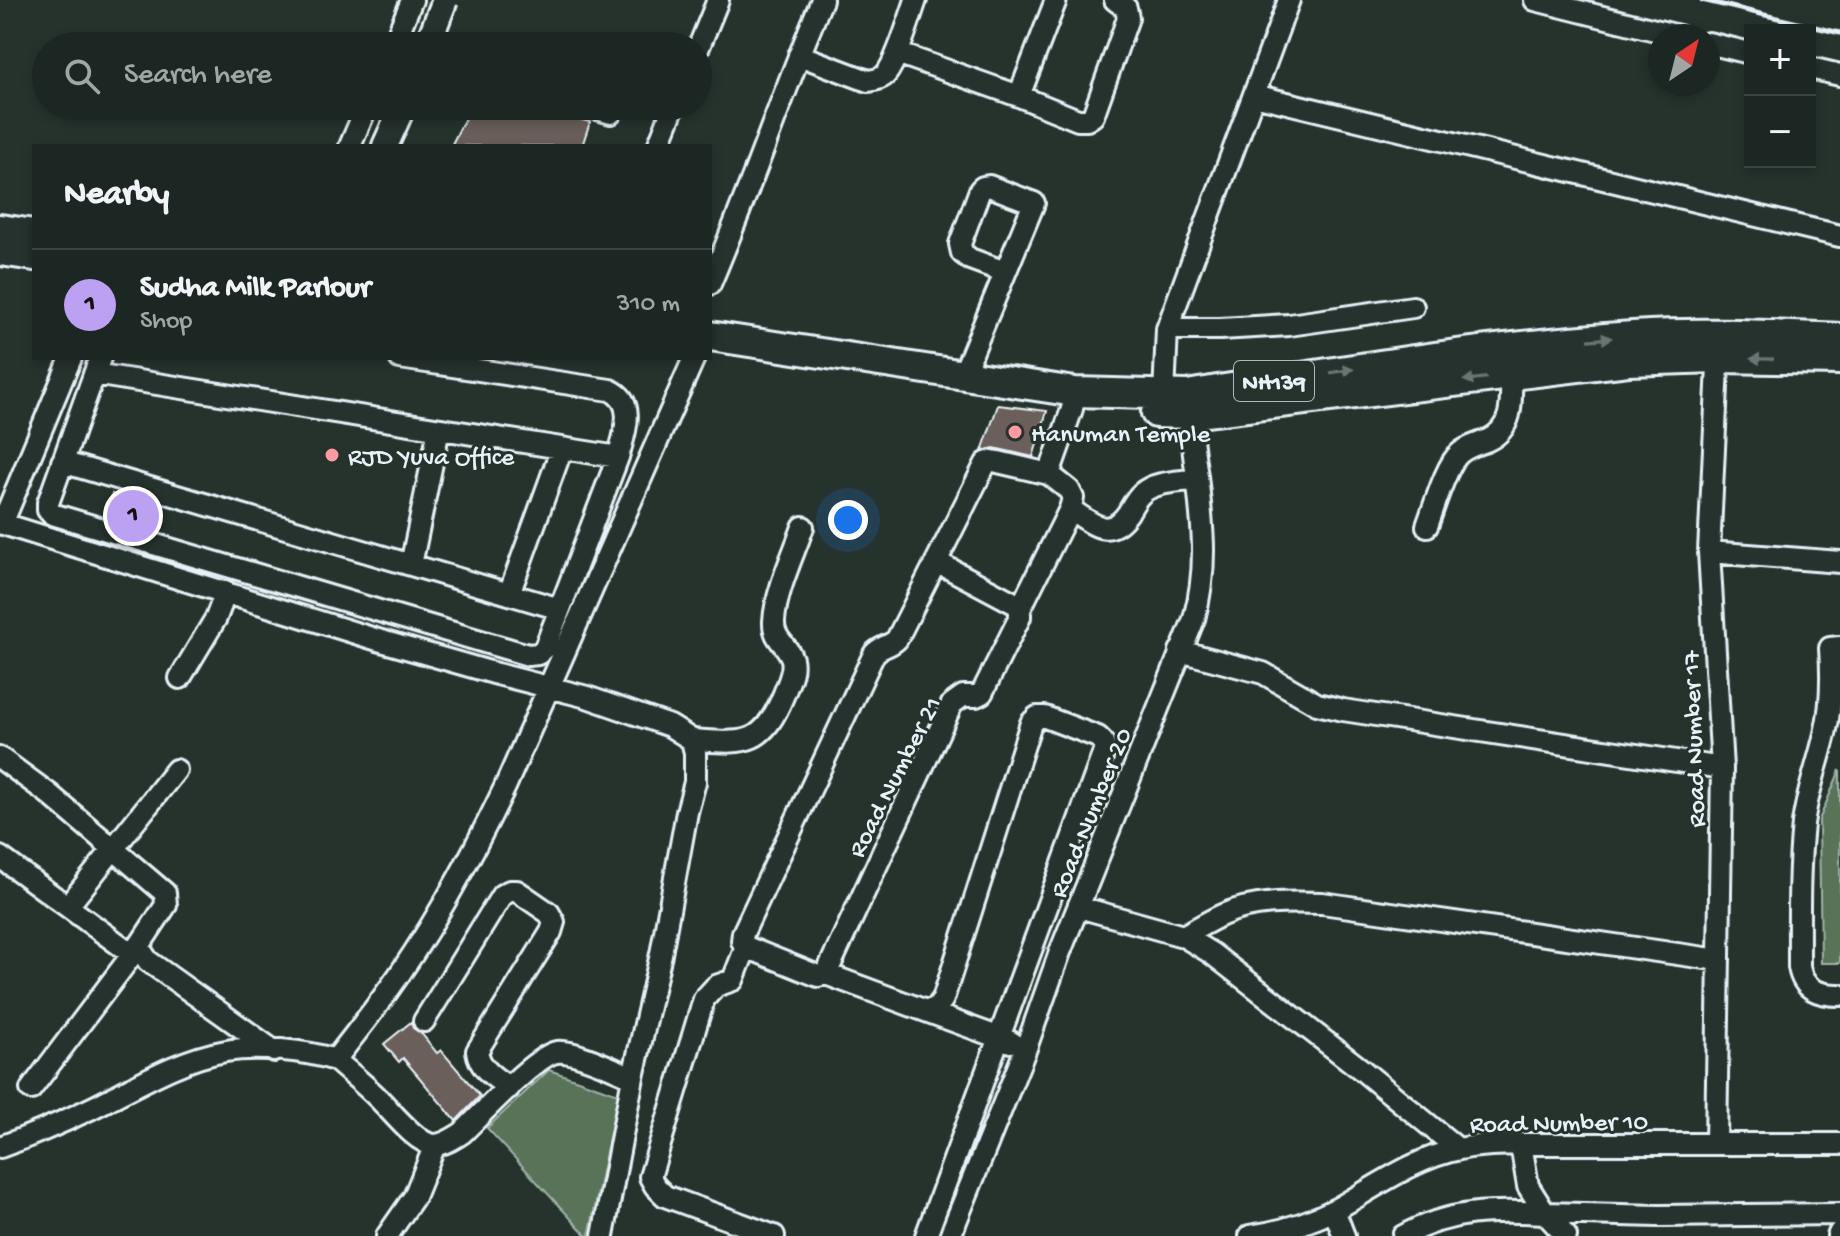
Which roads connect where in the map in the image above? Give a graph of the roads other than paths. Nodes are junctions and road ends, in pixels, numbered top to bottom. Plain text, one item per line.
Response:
1 (412, 0) edge
2 (445, 0) edge
3 (718, 0) edge
4 (822, 0) edge
5 (916, 0) edge
6 (1056, 0) edge
7 (1115, 0) edge
8 (1289, 0) edge
9 (1535, 0) edge
10 (402, 25) junction
11 (1648, 28) edge
12 (399, 32) edge
13 (414, 32) edge
14 (432, 32) edge
15 (705, 32) edge
16 (1720, 46) edge
17 (1744, 52) edge
18 (897, 53) junction
19 (799, 55) junction
20 (1816, 69) edge
21 (1840, 75) edge
22 (1254, 95) junction
23 (1019, 96) junction
24 (361, 120) edge
25 (397, 120) edge
26 (668, 120) edge
27 (351, 144) edge
28 (386, 144) edge
29 (659, 144) edge
30 (0, 229) edge
31 (32, 234) edge
32 (1840, 236) edge
33 (718, 243) edge
34 (0, 251) edge
35 (32, 256) edge
36 (1005, 272) junction
37 (712, 274) edge
38 (1413, 307) dead end
39 (1167, 329) junction
40 (712, 336) edge
41 (1840, 338) edge
42 (1719, 346) junction
43 (712, 355) edge
44 (70, 360) edge
45 (413, 360) edge
46 (693, 360) edge
47 (1840, 360) edge
48 (97, 366) edge
49 (1511, 374) junction
50 (963, 375) junction
51 (1074, 401) junction
52 (1180, 401) junction
53 (439, 429) junction
54 (562, 448) junction
55 (618, 457) junction
56 (62, 462) junction
57 (1049, 474) junction
58 (1197, 479) junction
59 (1070, 509) junction
60 (1, 524) edge
61 (1427, 526) dead end
62 (803, 527) dead end
63 (1709, 552) junction
64 (937, 562) junction
65 (1840, 562) edge
66 (411, 565) junction
67 (226, 592) junction
68 (509, 594) junction
69 (560, 609) junction
70 (1020, 609) junction
71 (1840, 647) edge
72 (1180, 651) junction
73 (180, 678) dead end
74 (549, 687) junction
75 (692, 740) junction
76 (0, 758) edge
77 (1722, 768) junction
78 (176, 770) dead end
79 (115, 849) junction
80 (0, 857) edge
81 (68, 906) junction
82 (1079, 907) junction
83 (1183, 936) junction
84 (746, 947) junction
85 (137, 948) junction
86 (1719, 960) junction
87 (822, 975) junction
88 (1840, 995) edge
89 (926, 1011) junction
90 (424, 1021) dead end
91 (999, 1038) junction
92 (1026, 1048) junction
93 (274, 1051) junction
94 (335, 1060) junction
95 (633, 1077) junction
96 (509, 1088) junction
97 (31, 1089) dead end
98 (1521, 1144) junction
99 (1716, 1144) junction
100 (1840, 1144) edge
101 (435, 1145) junction
102 (0, 1147) edge
103 (1458, 1149) junction
104 (1334, 1210) junction
105 (1545, 1213) junction
106 (1840, 1214) edge
107 (1278, 1234) edge
108 (387, 1236) edge
109 (603, 1236) edge
110 (774, 1236) edge
111 (926, 1236) edge
112 (950, 1236) edge
113 (1250, 1236) edge
114 (1344, 1236) edge
115 (1403, 1236) edge
116 (1566, 1236) edge

1 - 10 street
2 - 14 main road, bridge
3 - 15 street
4 - 19 street
5 - 18 street
6 - 23 street
7 - 23 street
8 - 22 street, Road Number 20
9 - 11 street
10 - 12 street
10 - 13 street
16 - 17 street
18 - 19 street
18 - 23 street
19 - 33 street
20 - 21 street
22 - 32 street
22 - 39 street, Road Number 20
24 - 27 street
25 - 28 main road
26 - 29 street
30 - 31 highway
33 - 37 street
34 - 35 highway
36 - 36 street
36 - 50 street
38 - 39 street
39 - 52 street, Road Number 20
40 - 50 highway, NH139
41 - 42 highway, NH139
47 -> 42 highway, NH139
42 - 49 highway, NH139
52 -> 42 highway, NH139
42 - 63 street, Road Number 17
43 - 51 highway, NH139
44 - 60 street
45 - 55 street
46 - 74 street
48 - 53 street
48 - 56 street
49 -> 52 highway, NH139
49 - 61 street
50 - 51 highway, NH139
51 - 52 highway, NH139
51 - 57 street
52 - 58 street, Road Number 20
53 - 54 street
53 - 66 street
54 - 55 street
54 - 68 street
55 - 69 street
56 - 66 street
56 - 69 street
57 - 59 street
57 - 64 street
58 - 59 street
58 - 72 street, Road Number 20
59 - 70 street, Road Number 21
60 - 67 street
62 - 75 street
63 - 65 street
63 - 77 street, Road Number 17
64 - 70 street
64 - 84 street
66 - 68 street
67 - 73 street
67 - 74 street
68 - 69 street
70 - 87 street, Road Number 21
71 - 88 street
72 - 77 street
72 - 82 street, Road Number 20
74 - 75 street
74 - 94 street
75 - 95 street
76 - 79 street
77 - 86 street, Road Number 17
78 - 79 street
79 - 81 street
79 - 85 street
80 - 81 street
81 - 85 street
82 - 83 street
82 - 92 street, Road Number 20
83 - 86 street
83 - 103 street
84 - 87 street
84 - 110 street
85 - 93 street
85 - 97 street
86 - 99 street, Road Number 17
87 - 89 street
89 - 91 street
89 - 91 street
90 - 96 street
91 - 92 street
91 - 111 street
92 - 112 street, Road Number 20
93 - 94 street
93 - 102 street
94 - 101 street
95 - 96 street
95 - 109 street
96 - 101 street
98 - 99 street, Road Number 10
98 - 103 street, Road Number 10
98 - 105 street
99 - 100 street, Road Number 10
101 - 108 street
103 - 104 street, Road Number 10
104 - 107 street, Road Number 10
104 - 114 street
105 - 106 street
105 - 115 street
105 - 116 street
107 - 113 street, Road Number 10

